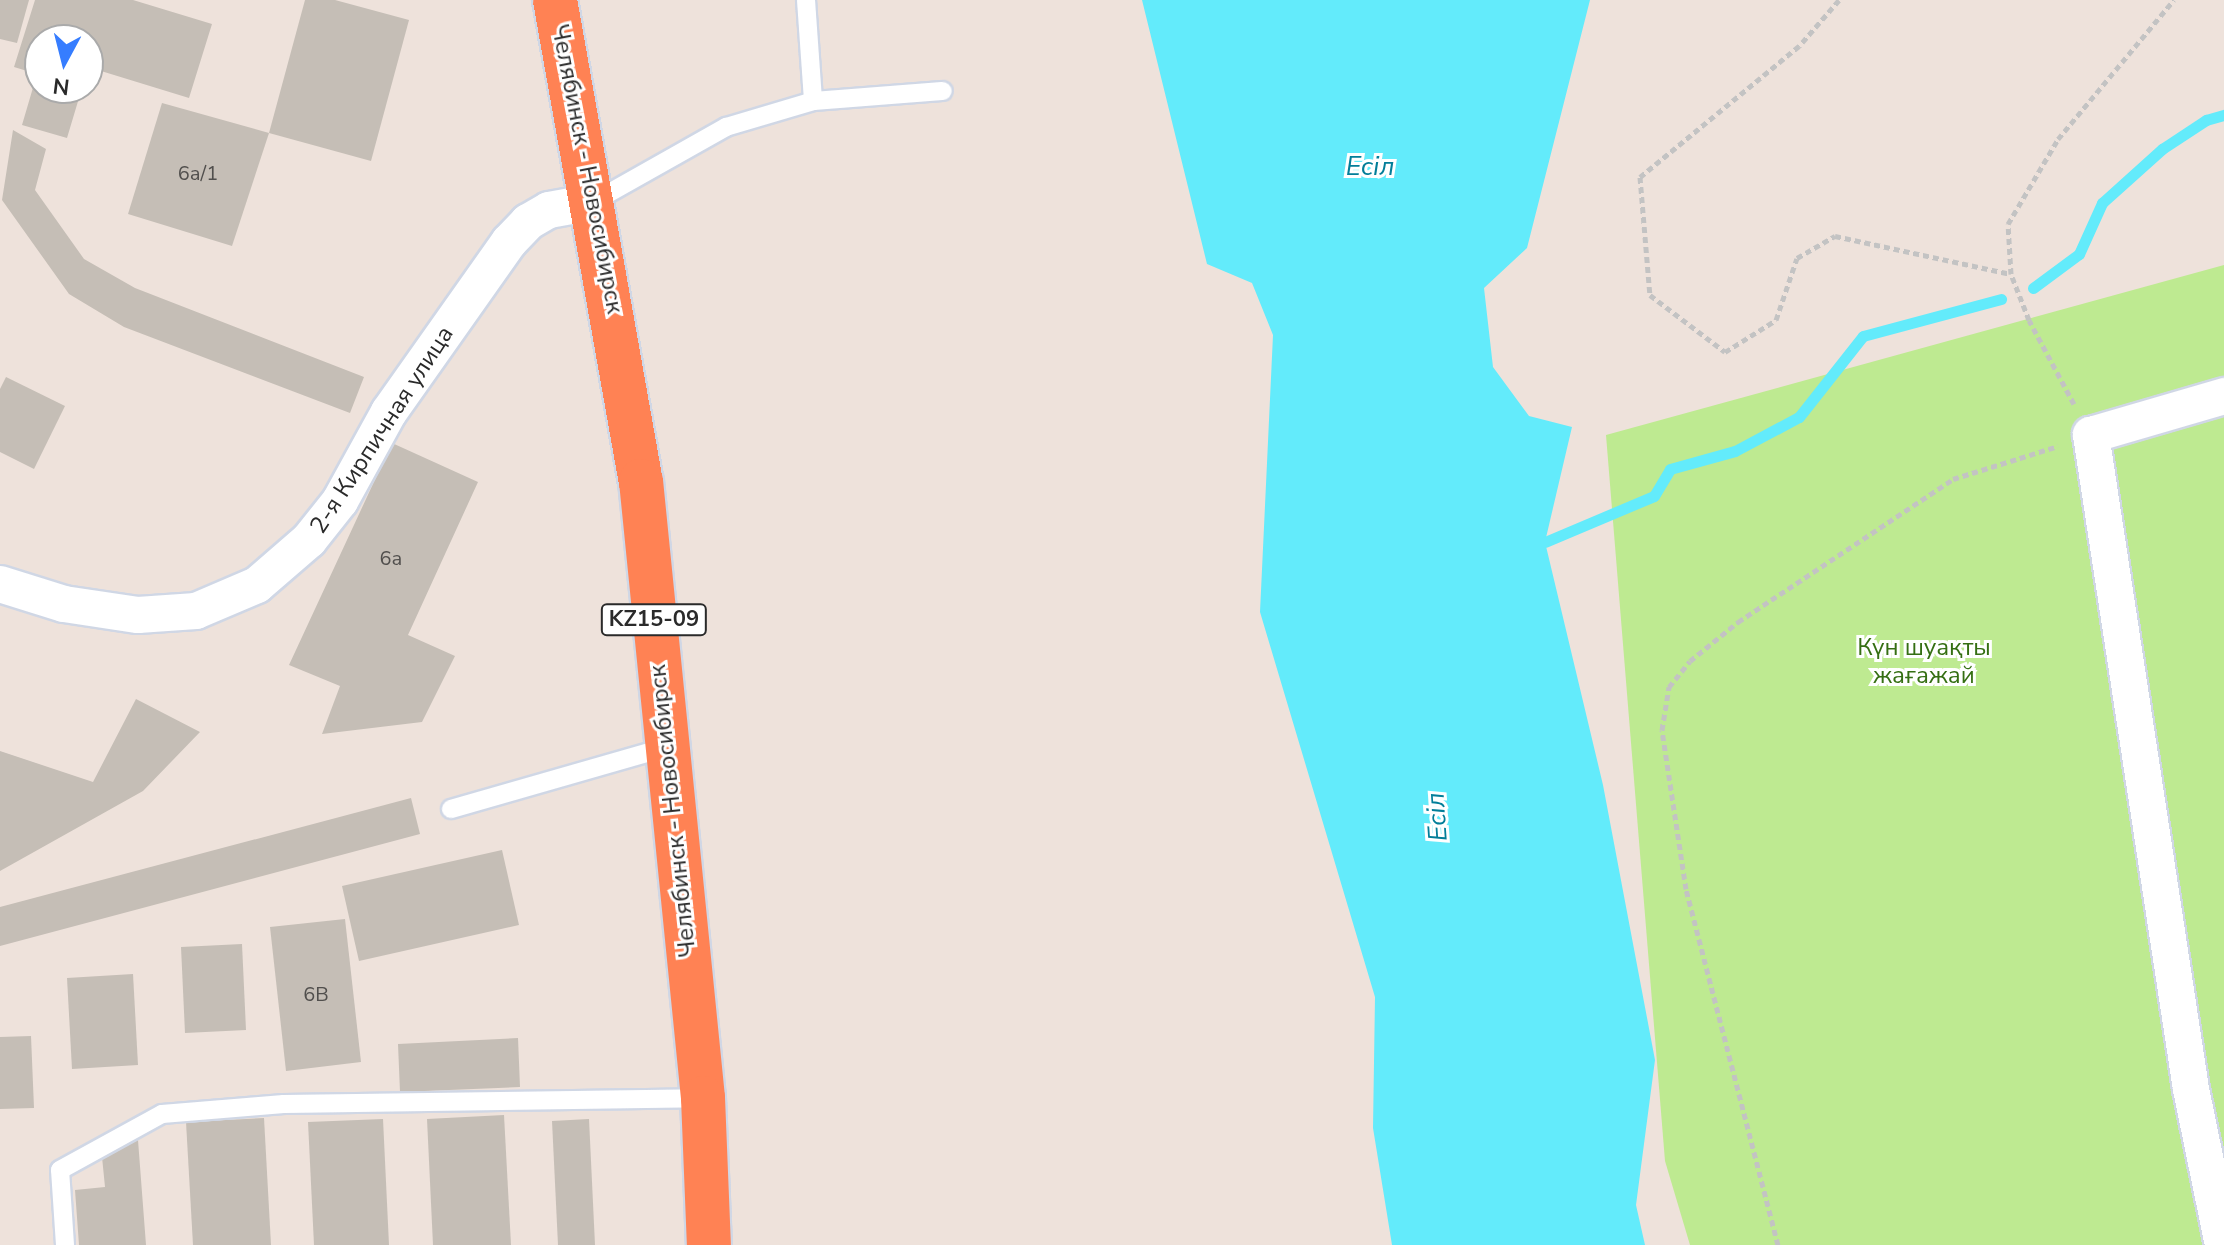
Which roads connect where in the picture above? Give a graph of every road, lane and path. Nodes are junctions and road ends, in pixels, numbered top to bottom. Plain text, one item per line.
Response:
1 (555, 0) edge
2 (806, 0) edge
3 (1839, 0) edge
4 (2174, 0) edge
5 (943, 91) dead end
6 (813, 101) junction
7 (593, 202) junction
8 (2011, 274) junction
9 (2224, 396) edge
10 (2091, 435) junction
11 (0, 584) edge
12 (667, 747) junction
13 (451, 809) dead end
14 (703, 1098) junction
15 (65, 1245) edge
16 (709, 1245) edge
17 (1778, 1245) edge
18 (2223, 1245) edge

1 - 7 highway, Челябинск - Новосибирск / KZ15-09
2 - 6 lane
3 - 8 path
4 - 8 path
5 - 6 lane
6 - 7 lane
7 - 11 street, 2-я Кирпичная улица
7 - 12 highway, Челябинск - Новосибирск / KZ15-09
8 - 10 path
9 - 10 street
10 - 17 path
10 - 18 street
12 - 13 lane
12 - 14 highway, Челябинск - Новосибирск / KZ15-09
14 - 15 lane
14 - 16 highway, Челябинск - Новосибирск / KZ15-09

